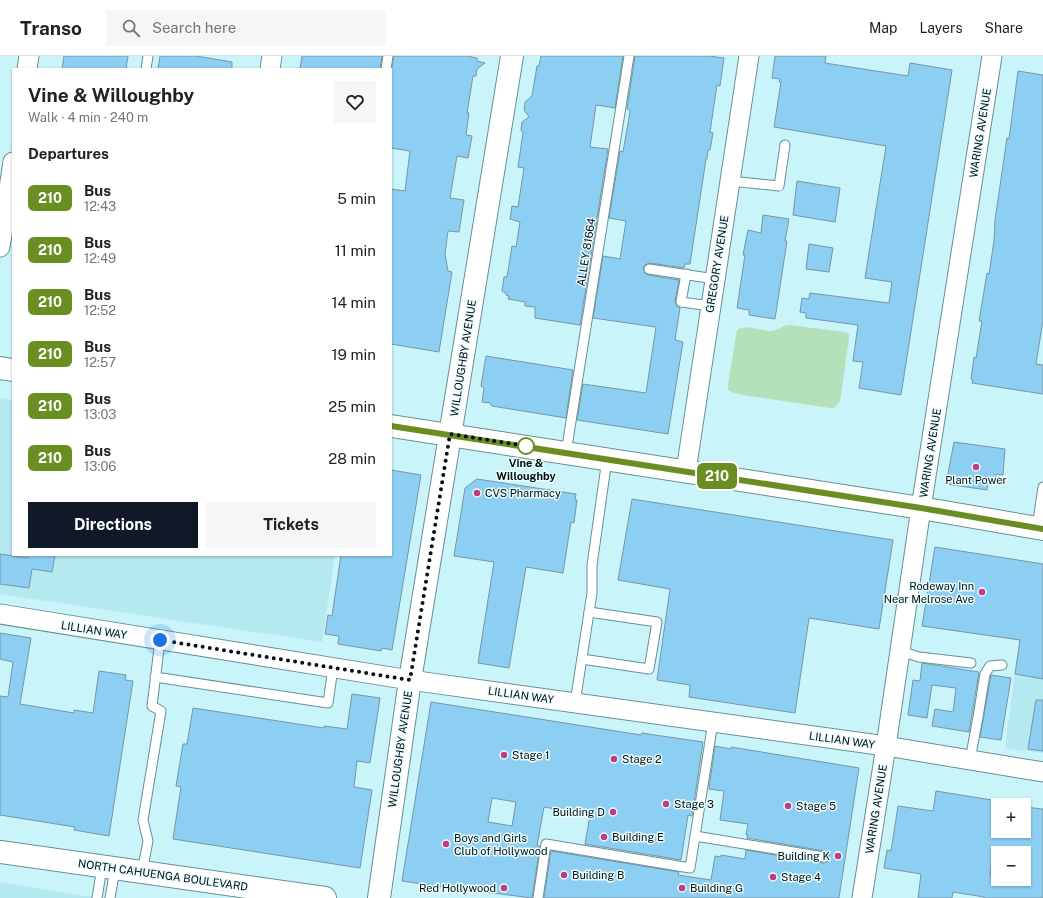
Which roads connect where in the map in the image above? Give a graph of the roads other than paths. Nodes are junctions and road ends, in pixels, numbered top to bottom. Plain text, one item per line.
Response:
1 (30, 56) edge
2 (148, 56) edge
3 (272, 56) edge
4 (388, 56) edge
5 (512, 56) edge
6 (629, 56) edge
7 (748, 56) edge
8 (992, 56) edge
9 (28, 68) edge
10 (146, 68) edge
11 (270, 68) edge
12 (386, 68) edge
13 (785, 145) dead end
14 (12, 168) edge
15 (730, 181) junction
16 (0, 246) edge
17 (649, 269) dead end
18 (686, 274) junction
19 (715, 278) junction
20 (711, 306) junction
21 (0, 368) edge
22 (12, 370) edge
23 (392, 426) edge
24 (450, 434) junction
25 (566, 453) junction
26 (607, 459) junction
27 (686, 472) junction
28 (1043, 487) edge
29 (921, 508) junction
30 (1040, 529) edge
31 (589, 612) junction
32 (0, 614) edge
33 (160, 640) junction
34 (900, 651) junction
35 (582, 659) junction
36 (971, 663) dead end
37 (1002, 665) dead end
38 (333, 668) junction
39 (155, 677) junction
40 (410, 680) junction
41 (575, 703) junction
42 (713, 722) junction
43 (886, 746) junction
44 (970, 760) junction
45 (1043, 772) edge
46 (695, 836) junction
47 (0, 852) edge
48 (824, 857) dead end
49 (108, 868) junction
50 (142, 872) junction
51 (97, 898) edge
52 (110, 898) edge
53 (325, 898) edge
54 (379, 898) edge
55 (538, 898) edge
56 (862, 898) edge

1 - 9 street
2 - 10 lane
3 - 11 street
4 - 12 lane
5 - 24 main road, WILLOUGHBY AVENUE
6 - 25 lane, ALLEY 81664
7 - 15 street, GREGORY AVENUE
8 - 29 street, WARING AVENUE
13 - 15 lane
14 - 16 street
15 - 19 street, GREGORY AVENUE
17 - 18 lane
18 - 19 lane
18 - 20 lane
19 - 20 street, GREGORY AVENUE
20 - 27 street, GREGORY AVENUE
21 - 22 main road
23 - 24 main road
24 - 25 main road
24 - 40 main road, WILLOUGHBY AVENUE
25 - 26 main road
26 - 27 main road
26 - 31 lane
27 - 29 main road
28 - 30 lane
29 - 30 main road
29 - 34 street, WARING AVENUE
31 - 35 lane
31 - 35 lane
32 - 33 street, LILLIAN WAY
33 - 38 street, LILLIAN WAY
33 - 39 lane
34 - 36 lane
34 - 43 street, WARING AVENUE
35 - 41 lane
37 - 44 lane
38 - 39 lane
38 - 40 street, LILLIAN WAY
39 - 50 lane
40 - 41 street, LILLIAN WAY
40 - 54 main road, WILLOUGHBY AVENUE
41 - 42 street, LILLIAN WAY
42 - 43 street, LILLIAN WAY
42 - 46 lane
43 - 44 street, LILLIAN WAY
43 - 56 street, WARING AVENUE
44 - 45 street, LILLIAN WAY
46 - 48 lane
46 - 55 lane
47 - 49 main road, NORTH CAHUENGA BOULEVARD
49 - 50 main road, NORTH CAHUENGA BOULEVARD
49 - 51 lane
49 - 52 lane
50 - 53 main road, NORTH CAHUENGA BOULEVARD

